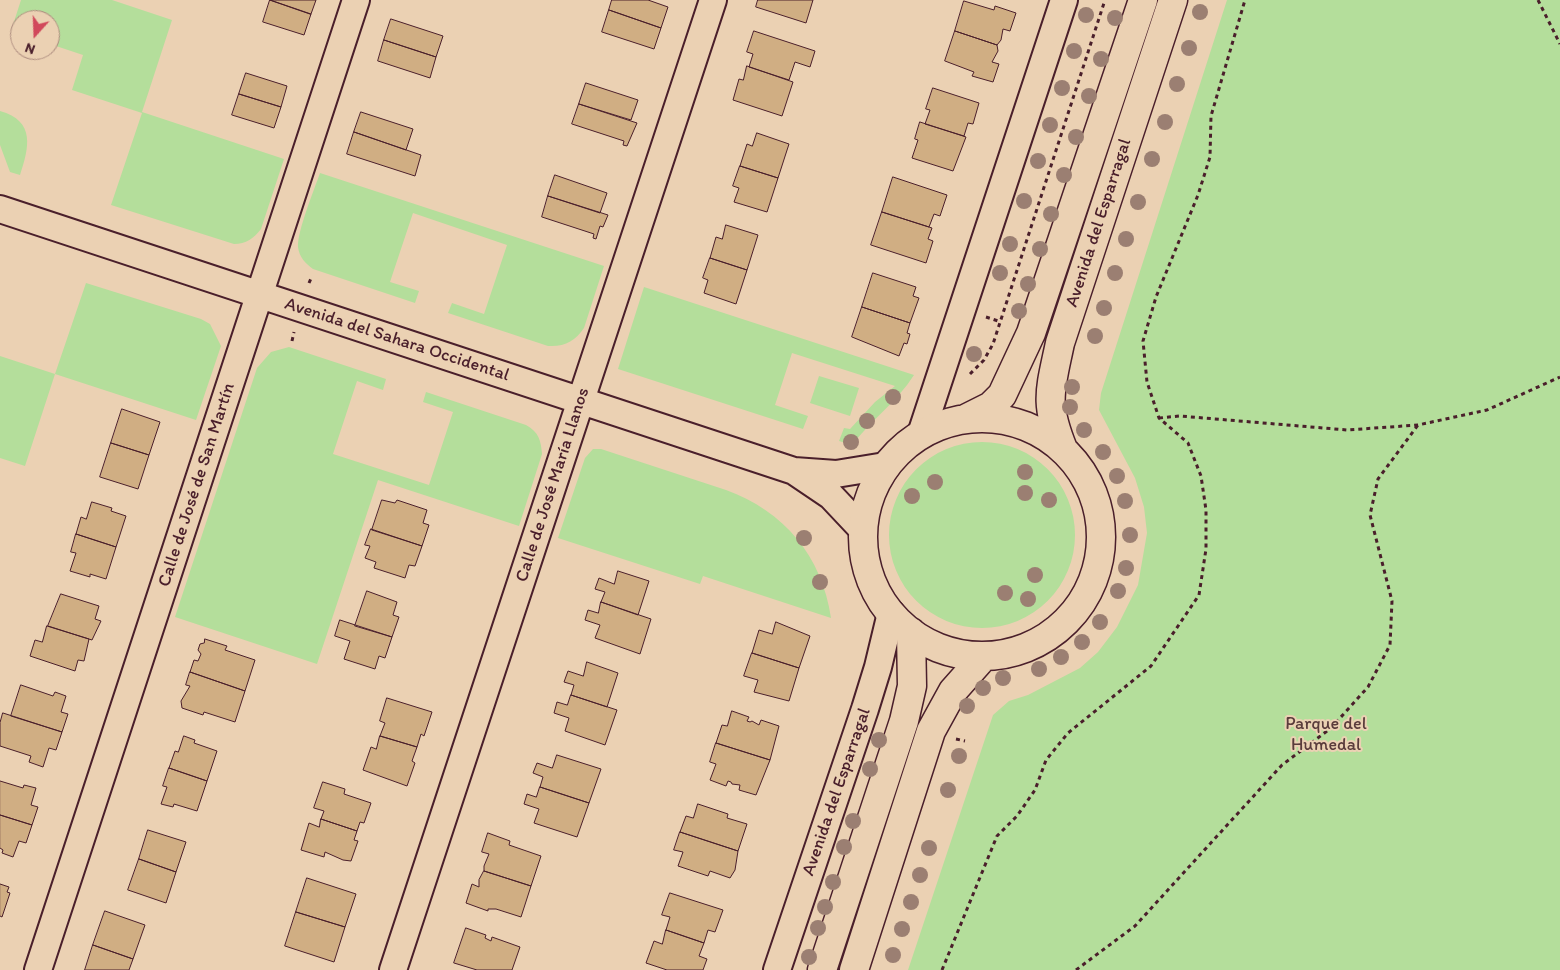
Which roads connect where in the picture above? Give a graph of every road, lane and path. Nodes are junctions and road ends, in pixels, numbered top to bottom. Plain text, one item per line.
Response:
1 (356, 0) edge
2 (712, 0) edge
3 (1064, 0) edge
4 (1105, 0) edge
5 (1143, 0) edge
6 (1173, 0) edge
7 (1245, 0) edge
8 (1538, 0) edge
9 (1560, 44) edge
10 (0, 209) edge
11 (259, 294) junction
12 (966, 377) dead end
13 (1560, 377) edge
14 (581, 400) junction
15 (967, 418) junction
16 (1159, 418) junction
17 (1418, 425) junction
18 (921, 434) junction
19 (1063, 449) junction
20 (885, 466) junction
21 (794, 471) junction
22 (862, 530) junction
23 (891, 613) junction
24 (911, 632) junction
25 (984, 656) junction
26 (38, 970) edge
27 (393, 970) edge
28 (777, 970) edge
29 (822, 970) edge
30 (854, 970) edge
31 (942, 970) edge
32 (1076, 970) edge

1 - 11 street, Calle de José de San Martín
2 - 14 street, Calle de José María Llanos
3 - 18 street
4 - 12 path
5 - 15 main road, Avenida del Esparragal
6 - 19 main road, Avenida del Esparragal
7 - 16 path
8 - 9 path
10 - 11 street, Avenida del Sahara Occidental
11 - 14 street, Avenida del Sahara Occidental
11 - 26 street, Calle de José de San Martín
13 - 17 path
14 - 21 street, Avenida del Sahara Occidental
14 - 27 street, Calle de José María Llanos
15 - 18 main road
15 - 19 main road
16 - 17 path
16 - 31 path
17 - 32 path
18 - 20 main road
19 - 25 main road
20 - 21 street, Avenida del Sahara Occidental
20 - 22 main road
21 - 22 street, Avenida del Sahara Occidental
22 - 23 main road
23 - 24 main road
23 - 28 street, Avenida del Esparragal
24 - 25 main road
24 - 29 main road
25 - 30 main road

